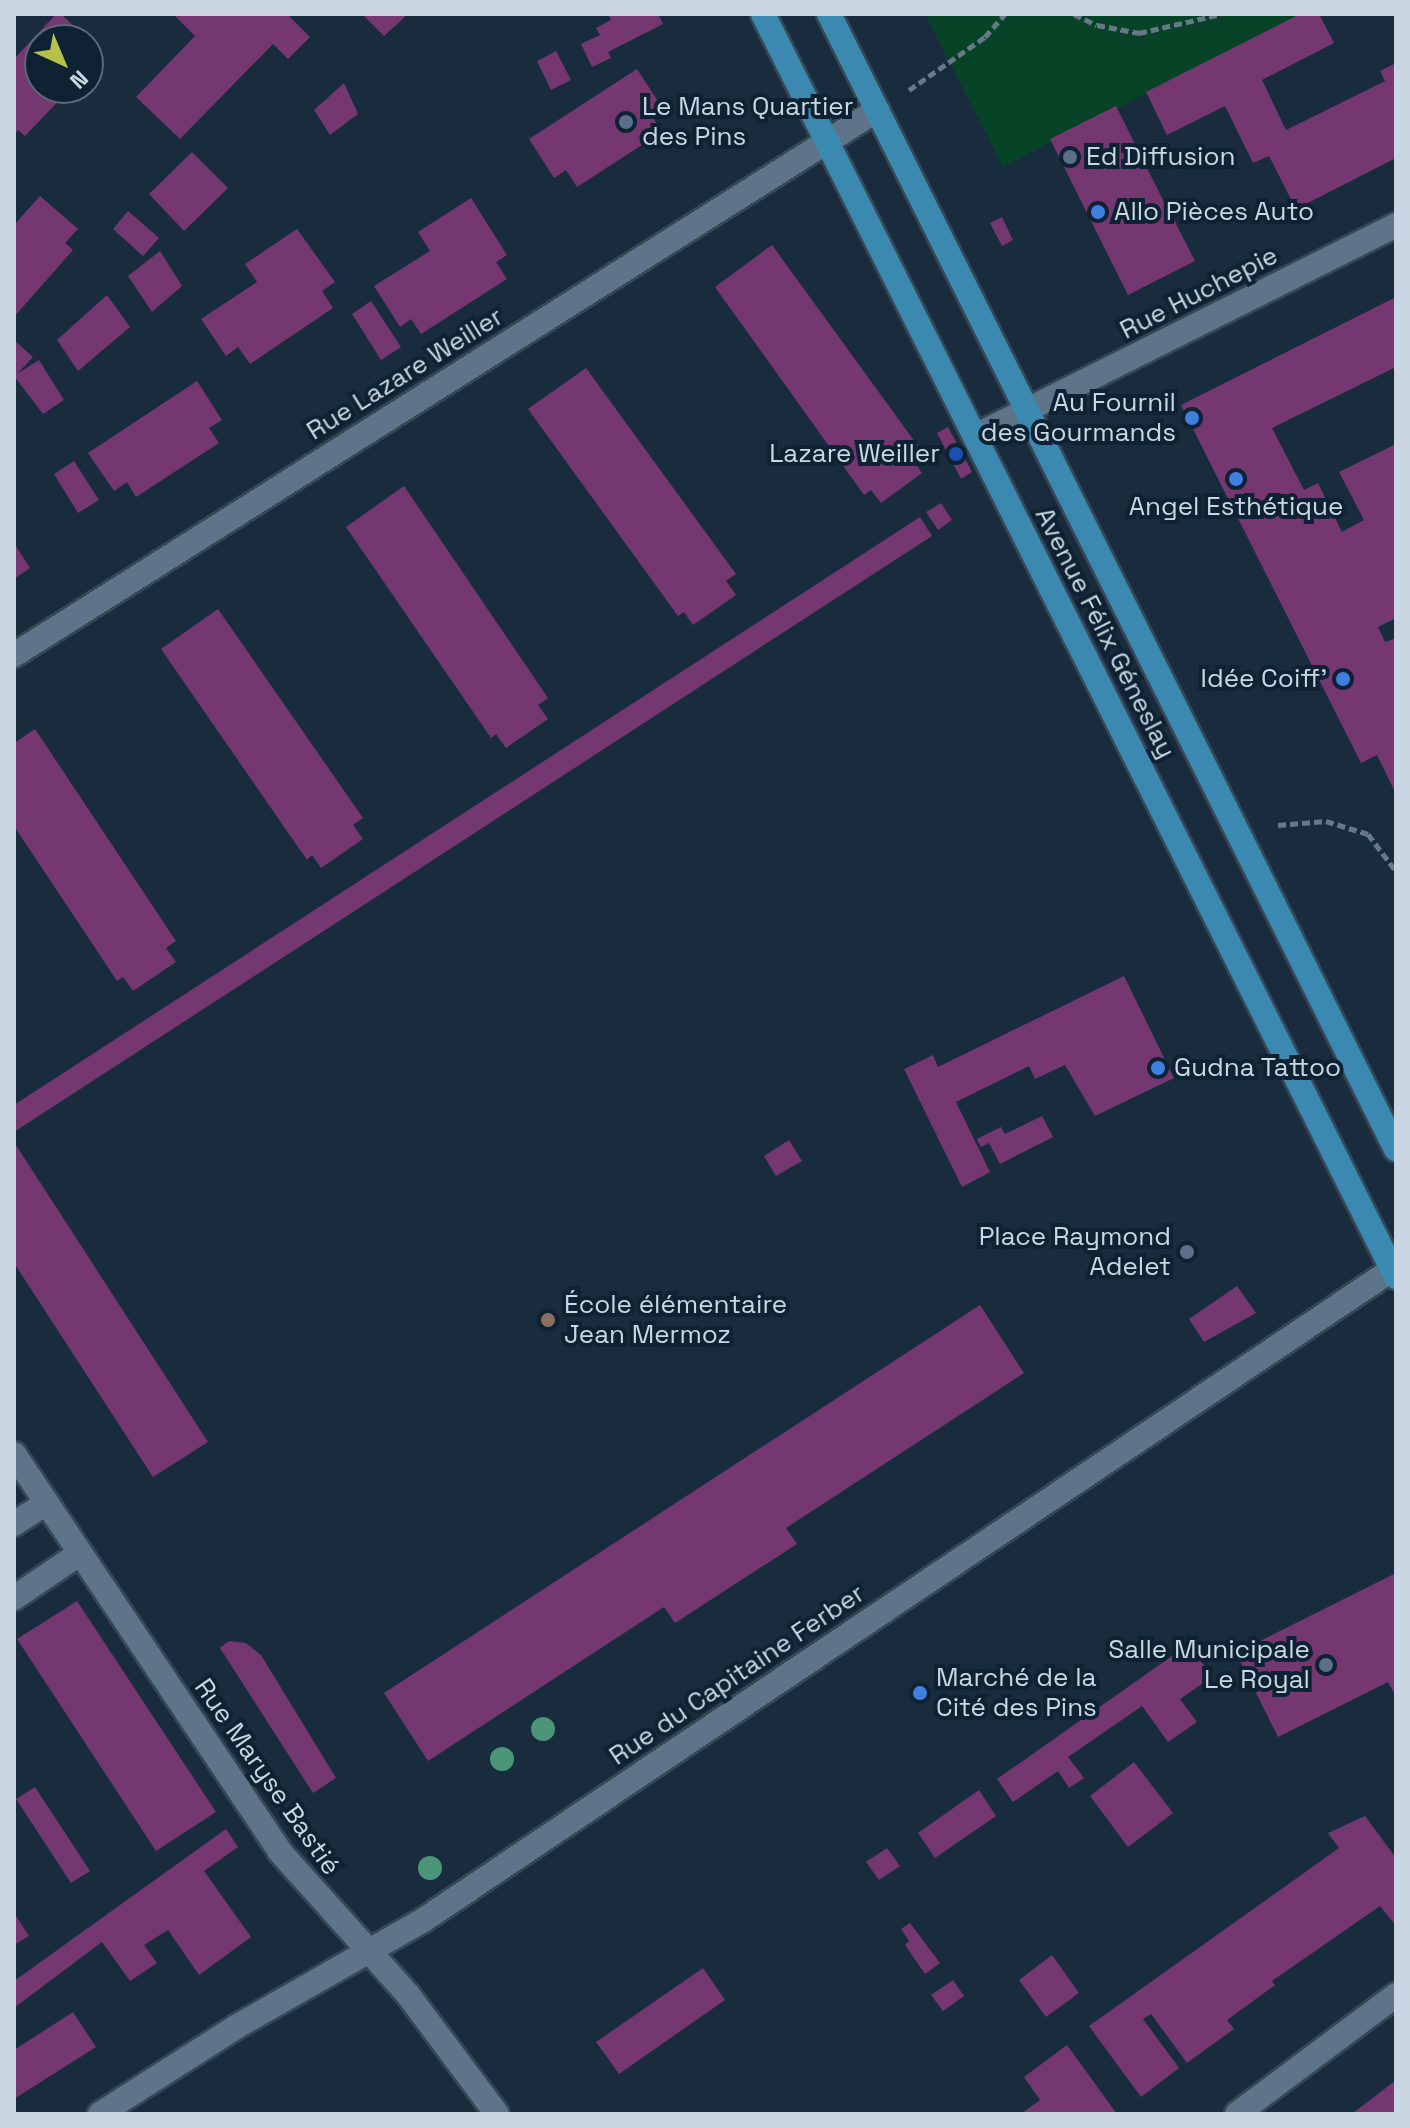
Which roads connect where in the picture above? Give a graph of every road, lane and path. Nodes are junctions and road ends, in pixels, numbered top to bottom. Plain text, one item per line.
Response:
1 (763, 14) edge
2 (829, 14) edge
3 (1005, 14) edge
4 (1074, 14) edge
5 (1221, 14) edge
6 (877, 110) junction
7 (827, 141) junction
8 (1396, 225) edge
9 (1027, 411) junction
10 (975, 436) junction
11 (14, 655) edge
12 (1236, 828) junction
13 (1396, 871) edge
14 (1396, 1149) edge
15 (1395, 1271) edge
16 (14, 1454) edge
17 (46, 1503) junction
18 (14, 1524) edge
19 (79, 1554) junction
20 (14, 1598) edge
21 (370, 1952) junction
22 (1396, 1995) edge
23 (100, 2114) edge
24 (497, 2114) edge
25 (1237, 2114) edge

1 - 7 main road, Avenue Félix Géneslay
2 - 6 main road, Avenue Félix Géneslay
3 - 6 path
4 - 5 path
6 - 7 street, Rue Lazare Weiller
6 - 9 main road, Avenue Félix Géneslay
7 - 10 main road, Avenue Félix Géneslay
7 - 11 street, Rue Lazare Weiller
8 - 9 street, Rue Huchepie
9 - 10 street, Rue Huchepie
9 - 12 main road, Avenue Félix Géneslay
10 - 15 main road, Avenue Félix Géneslay
12 - 13 path
12 - 14 main road, Avenue Félix Géneslay
15 - 21 street, Rue du Capitaine Ferber
16 - 17 street, Rue Maryse Bastié
17 - 18 street
17 - 19 street, Rue Maryse Bastié
19 - 20 street
19 - 21 street, Rue Maryse Bastié
21 - 23 street, Rue du Capitaine Ferber
21 - 24 street, Rue Maryse Bastié
22 - 25 street

